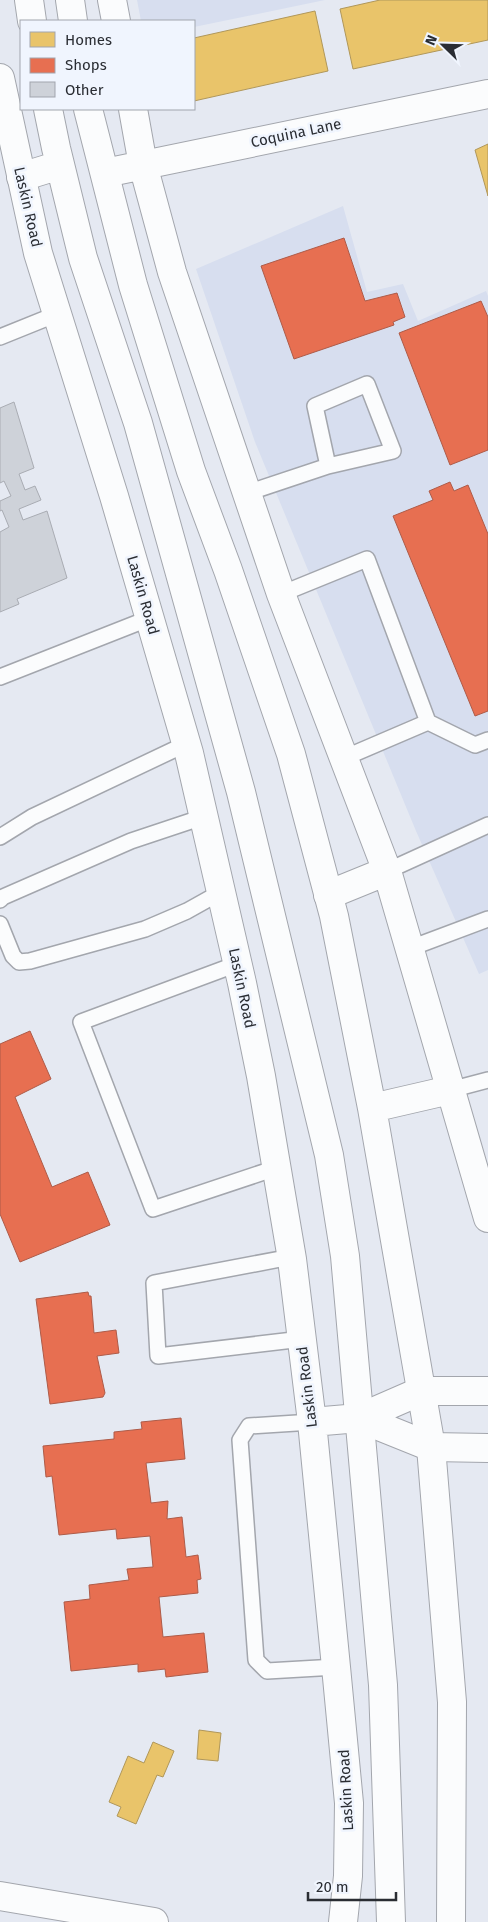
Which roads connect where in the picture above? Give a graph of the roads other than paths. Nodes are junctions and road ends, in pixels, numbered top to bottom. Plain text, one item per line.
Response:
1 (29, 0) edge
2 (70, 0) edge
3 (112, 0) edge
4 (32, 20) edge
5 (73, 20) edge
6 (116, 20) edge
7 (0, 78) edge
8 (488, 94) edge
9 (48, 110) edge
10 (88, 110) edge
11 (133, 110) edge
12 (60, 165) junction
13 (143, 165) junction
14 (104, 173) junction
15 (21, 177) junction
16 (57, 314) junction
17 (0, 337) edge
18 (328, 466) junction
19 (247, 493) junction
20 (281, 594) junction
21 (150, 618) junction
22 (0, 677) edge
23 (428, 722) junction
24 (488, 740) edge
25 (186, 744) junction
26 (344, 758) junction
27 (203, 817) junction
28 (488, 825) edge
29 (0, 837) edge
30 (387, 871) junction
31 (221, 892) junction
32 (328, 895) junction
33 (0, 900) edge
34 (488, 919) edge
35 (0, 924) edge
36 (408, 949) junction
37 (237, 964) junction
38 (488, 1080) edge
39 (450, 1090) junction
40 (372, 1108) junction
41 (276, 1168) junction
42 (488, 1218) edge
43 (291, 1257) junction
44 (302, 1339) junction
45 (422, 1391) junction
46 (488, 1391) edge
47 (359, 1418) junction
48 (312, 1422) junction
49 (431, 1447) junction
50 (488, 1448) edge
51 (336, 1667) junction
52 (0, 1896) edge
53 (104, 1919) edge
54 (154, 1922) edge
55 (343, 1922) edge
56 (391, 1922) edge
57 (451, 1922) edge

1 - 4 main road
2 - 5 main road
3 - 6 main road
7 - 15 main road, Laskin Road
8 - 13 main road, Coquina Lane
9 - 12 main road
10 - 14 main road
11 - 13 main road
12 - 15 main road
12 - 47 main road
13 - 14 main road, Coquina Lane
13 - 19 main road
14 - 32 main road
15 - 16 main road, Laskin Road
16 - 17 lane
16 - 21 main road, Laskin Road
18 - 18 lane
18 - 19 lane
19 - 20 main road
20 - 23 lane
20 - 26 main road
21 - 22 lane
21 - 25 main road, Laskin Road
23 - 24 lane
23 - 26 lane
25 - 27 main road, Laskin Road
25 - 29 lane
26 - 30 main road
27 - 31 main road, Laskin Road
27 - 33 lane
28 - 30 lane
30 - 32 main road
30 - 36 main road
31 - 35 lane
31 - 37 main road, Laskin Road
32 - 40 main road
34 - 36 lane
36 - 39 main road
37 - 41 main road, Laskin Road
37 - 41 lane
38 - 39 lane
39 - 40 main road
39 - 42 main road
40 - 45 main road
41 - 43 main road, Laskin Road
43 - 44 main road, Laskin Road
43 - 44 lane
44 - 48 main road, Laskin Road
45 - 46 main road
45 - 47 main road
45 - 49 main road
47 - 48 main road
47 - 49 main road
47 - 56 main road
48 - 51 main road, Laskin Road
48 - 51 lane
49 - 50 main road
49 - 57 main road
51 - 55 main road, Laskin Road
52 - 53 main road
53 - 54 main road

